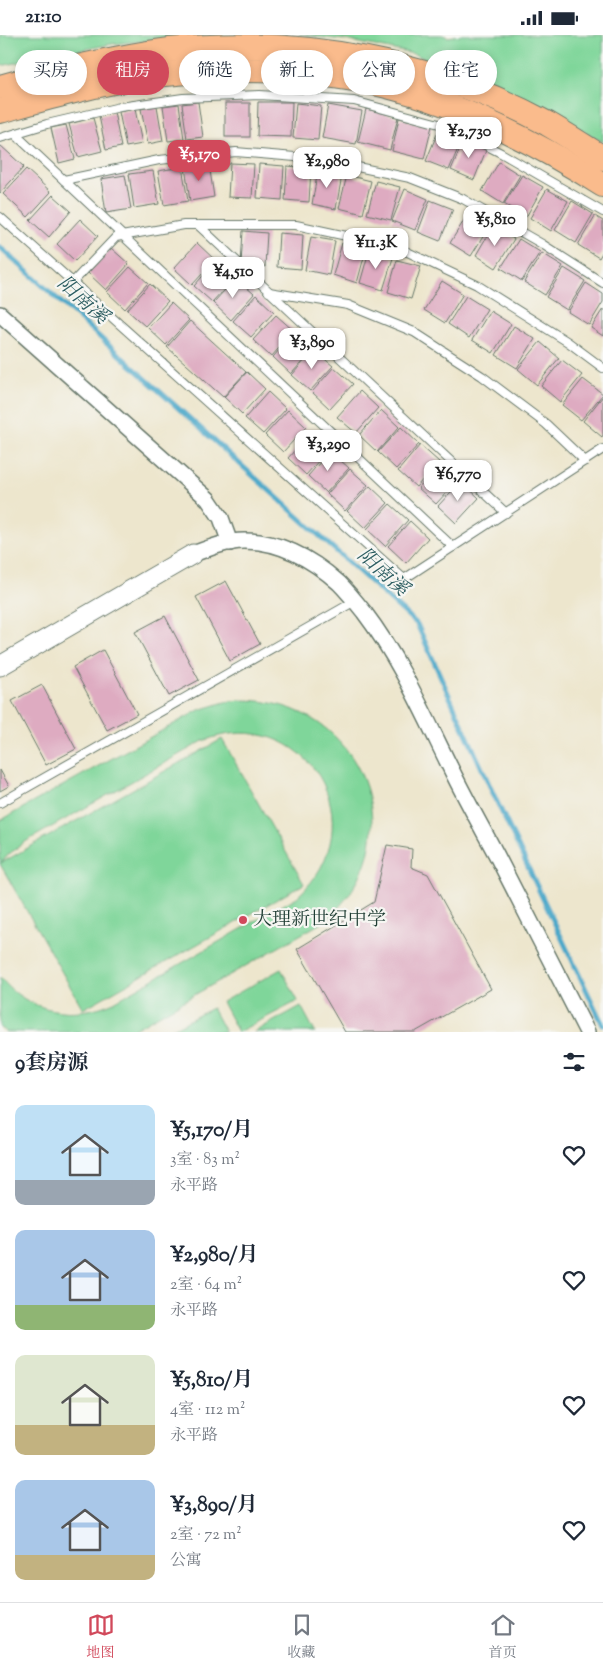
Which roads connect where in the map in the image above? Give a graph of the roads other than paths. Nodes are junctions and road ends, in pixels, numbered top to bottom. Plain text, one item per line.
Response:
1 (87, 66) edge
2 (0, 77) edge
3 (15, 77) edge
4 (15, 83) edge
5 (0, 87) edge
6 (0, 111) edge
7 (15, 134) junction
8 (0, 138) edge
9 (603, 158) edge
10 (64, 180) junction
11 (603, 185) edge
12 (603, 211) edge
13 (0, 217) edge
14 (198, 225) junction
15 (123, 235) junction
16 (73, 282) junction
17 (603, 283) edge
18 (269, 292) junction
19 (0, 313) edge
20 (603, 368) edge
21 (603, 449) edge
22 (585, 461) junction
23 (506, 513) junction
24 (230, 543) junction
25 (453, 547) junction
26 (194, 554) joint
27 (356, 601) junction
28 (0, 666) edge
29 (0, 803) edge
30 (587, 1032) edge

1 - 9 main road
2 - 3 main road
4 - 5 main road
6 - 11 main road
7 - 8 lane
7 - 10 lane
7 - 12 lane
10 - 15 lane
10 - 17 lane
13 - 16 lane
14 - 15 lane
14 - 18 lane
14 - 20 lane
15 - 16 lane
15 - 25 lane
16 - 25 lane
18 - 22 lane
18 - 23 lane
19 - 24 street
21 - 22 lane
22 - 23 lane
23 - 25 lane
24 - 26 street
24 - 27 street
26 - 28 street
27 - 29 lane
27 - 30 street

